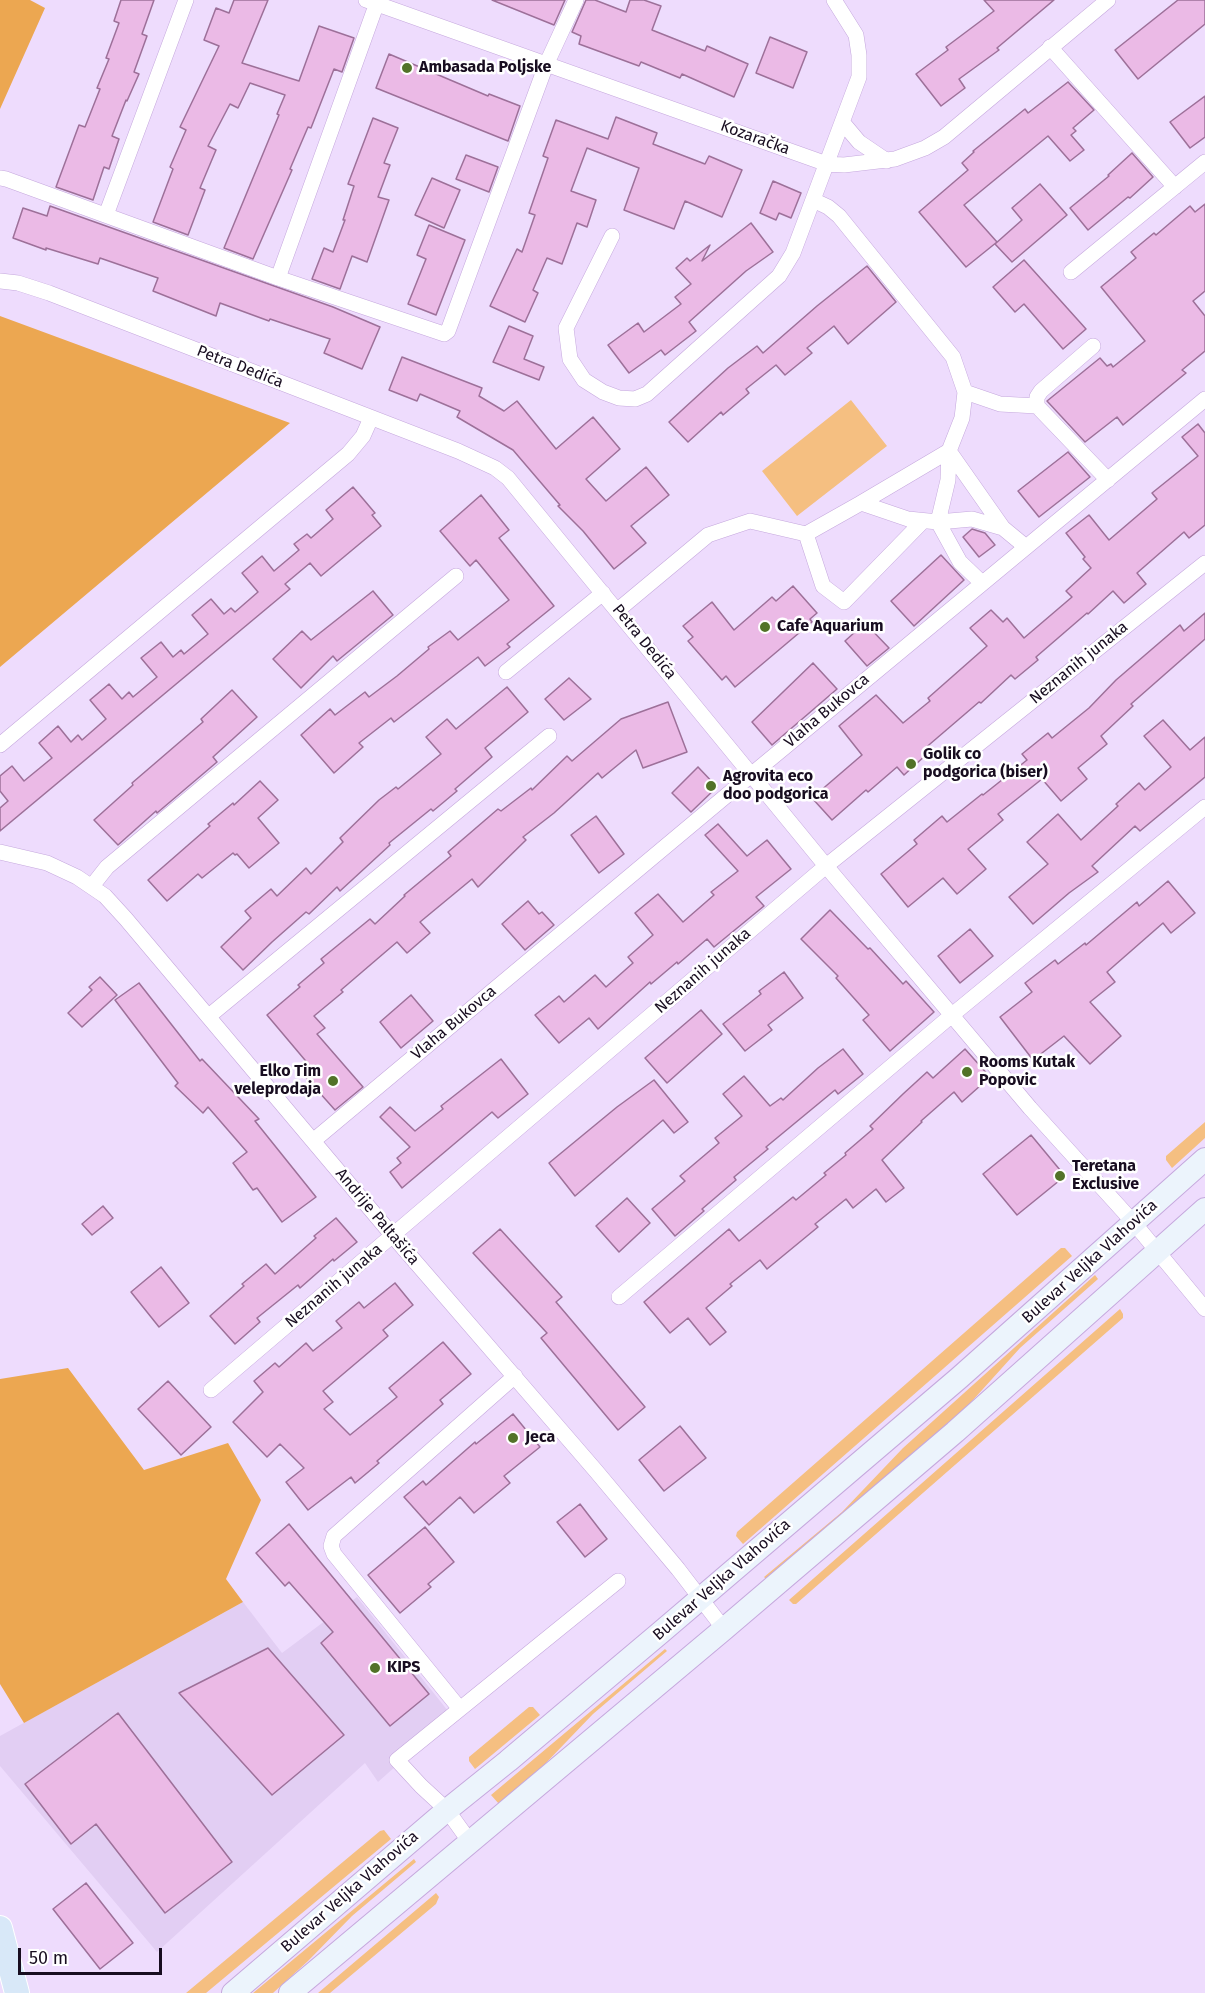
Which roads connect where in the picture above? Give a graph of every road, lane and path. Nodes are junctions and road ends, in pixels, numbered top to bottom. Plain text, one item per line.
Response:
1 (186, 0) edge
2 (576, 0) edge
3 (834, 0) edge
4 (1108, 0) edge
5 (373, 1) edge
6 (1050, 47) junction
7 (546, 65) junction
8 (843, 123) junction
9 (886, 161) junction
10 (1205, 162) edge
11 (827, 164) junction
12 (0, 178) edge
13 (1175, 188) junction
14 (813, 200) junction
15 (106, 215) junction
16 (612, 236) dead end
17 (1071, 272) dead end
18 (278, 278) junction
19 (0, 280) edge
20 (1093, 346) dead end
21 (965, 392) junction
22 (1204, 402) edge
23 (1037, 406) junction
24 (371, 418) junction
25 (949, 452) junction
26 (1107, 480) junction
27 (861, 503) junction
28 (931, 521) junction
29 (1003, 528) junction
30 (806, 534) junction
31 (1026, 547) junction
32 (1205, 563) edge
33 (456, 576) dead end
34 (982, 583) junction
35 (603, 593) junction
36 (618, 610) junction
37 (506, 672) dead end
38 (549, 736) dead end
39 (0, 745) edge
40 (751, 775) junction
41 (1205, 807) edge
42 (0, 852) edge
43 (826, 866) junction
44 (92, 886) junction
45 (952, 1015) junction
46 (209, 1016) junction
47 (313, 1141) junction
48 (1205, 1159) edge
49 (1205, 1209) edge
50 (1134, 1223) junction
51 (393, 1236) junction
52 (1158, 1251) junction
53 (619, 1297) dead end
54 (1205, 1309) edge
55 (515, 1376) junction
56 (211, 1390) dead end
57 (618, 1581) dead end
58 (700, 1598) junction
59 (724, 1629) junction
60 (460, 1709) junction
61 (447, 1810) junction
62 (470, 1842) junction
63 (0, 1928) edge
64 (19, 1990) edge
65 (233, 1993) edge
66 (291, 1993) edge

1 - 15 street
2 - 7 street
3 - 8 street
4 - 6 street, Kozaračka
5 - 7 street, Kozaračka
5 - 18 street
6 - 9 street, Kozaračka
6 - 13 street
7 - 11 street, Kozaračka
7 - 18 street
8 - 9 street
8 - 11 street
9 - 11 street, Kozaračka
10 - 13 street
11 - 14 street
12 - 15 street
13 - 17 street
14 - 16 street
14 - 21 street
15 - 18 street
19 - 24 street, Petra Dedića
20 - 23 street
21 - 23 street
21 - 25 street
22 - 26 street, Vlaha Bukovca
23 - 26 street
24 - 35 street, Petra Dedića
24 - 39 street
25 - 27 street
25 - 28 street
25 - 29 street
26 - 31 street, Vlaha Bukovca
27 - 28 street
27 - 30 street
28 - 29 street
28 - 30 street
28 - 34 street
29 - 31 street
30 - 36 street
31 - 34 street, Vlaha Bukovca
32 - 43 street, Neznanih junaka
33 - 44 street
34 - 40 street, Vlaha Bukovca
35 - 36 street, Petra Dedića
35 - 37 street
36 - 40 street, Petra Dedića
38 - 46 street
40 - 43 street, Petra Dedića
40 - 47 street, Vlaha Bukovca
41 - 45 street
42 - 44 street, Andrije Paltašića
43 - 45 street, Petra Dedića
43 - 51 street, Neznanih junaka
44 - 46 street, Andrije Paltašića
45 - 50 street, Petra Dedića
45 - 53 street
46 - 47 street, Andrije Paltašića
47 - 51 street, Andrije Paltašića
48 - 50 main road, Bulevar Veljka Vlahovića
49 - 52 main road
50 - 52 street, Petra Dedića
50 - 58 main road, Bulevar Veljka Vlahovića
51 - 55 street, Andrije Paltašića
51 - 56 street, Neznanih junaka
52 - 54 street, Petra Dedića
52 - 59 main road
55 - 58 street, Andrije Paltašića
55 - 60 street
57 - 60 street
58 - 59 street, Andrije Paltašića
58 - 61 main road, Bulevar Veljka Vlahovića
59 - 62 main road
60 - 61 street
61 - 62 street
61 - 65 main road, Bulevar Veljka Vlahovića
62 - 66 main road
63 - 64 main road

